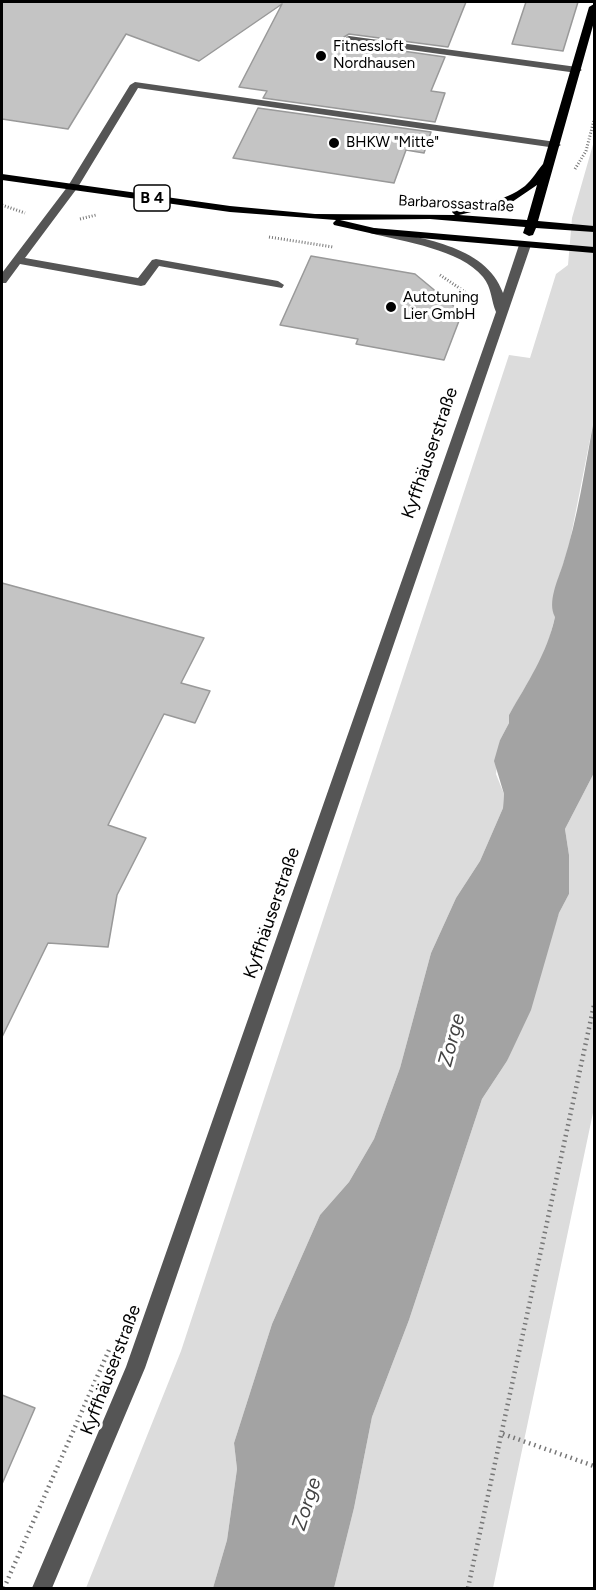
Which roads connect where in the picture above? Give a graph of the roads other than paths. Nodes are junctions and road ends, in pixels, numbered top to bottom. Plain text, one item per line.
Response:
1 (594, 7) edge
2 (348, 39) dead end
3 (577, 70) junction
4 (554, 149) junction
5 (2, 177) edge
6 (73, 187) junction
7 (430, 216) junction
8 (315, 217) junction
9 (533, 224) junction
10 (594, 230) edge
11 (374, 231) junction
12 (525, 245) junction
13 (594, 250) edge
14 (16, 261) junction
15 (2, 280) edge
16 (278, 285) dead end
17 (501, 310) junction
18 (42, 1588) edge

1 - 3 main road, B 4
2 - 3 street
3 - 4 main road, B 4
4 - 6 street
4 - 7 main road, B 4
4 - 9 main road
5 - 6 main road, Barbarossastraße / B 4
6 - 8 main road, Barbarossastraße / B 4
6 - 14 street
7 - 8 main road, Barbarossastraße / B 4
7 - 9 main road, Barbarossastraße / B 4
8 - 11 main road, Barbarossastraße / B 4
9 - 10 main road, Barbarossastraße / B 4
9 - 12 main road
11 - 12 main road, Barbarossastraße / B 4
11 - 17 street, Barbarossastraße
12 - 13 main road, Barbarossastraße / B 4
12 - 17 street, Kyffhäuserstraße
14 - 15 street
14 - 16 street
17 - 18 street, Kyffhäuserstraße

